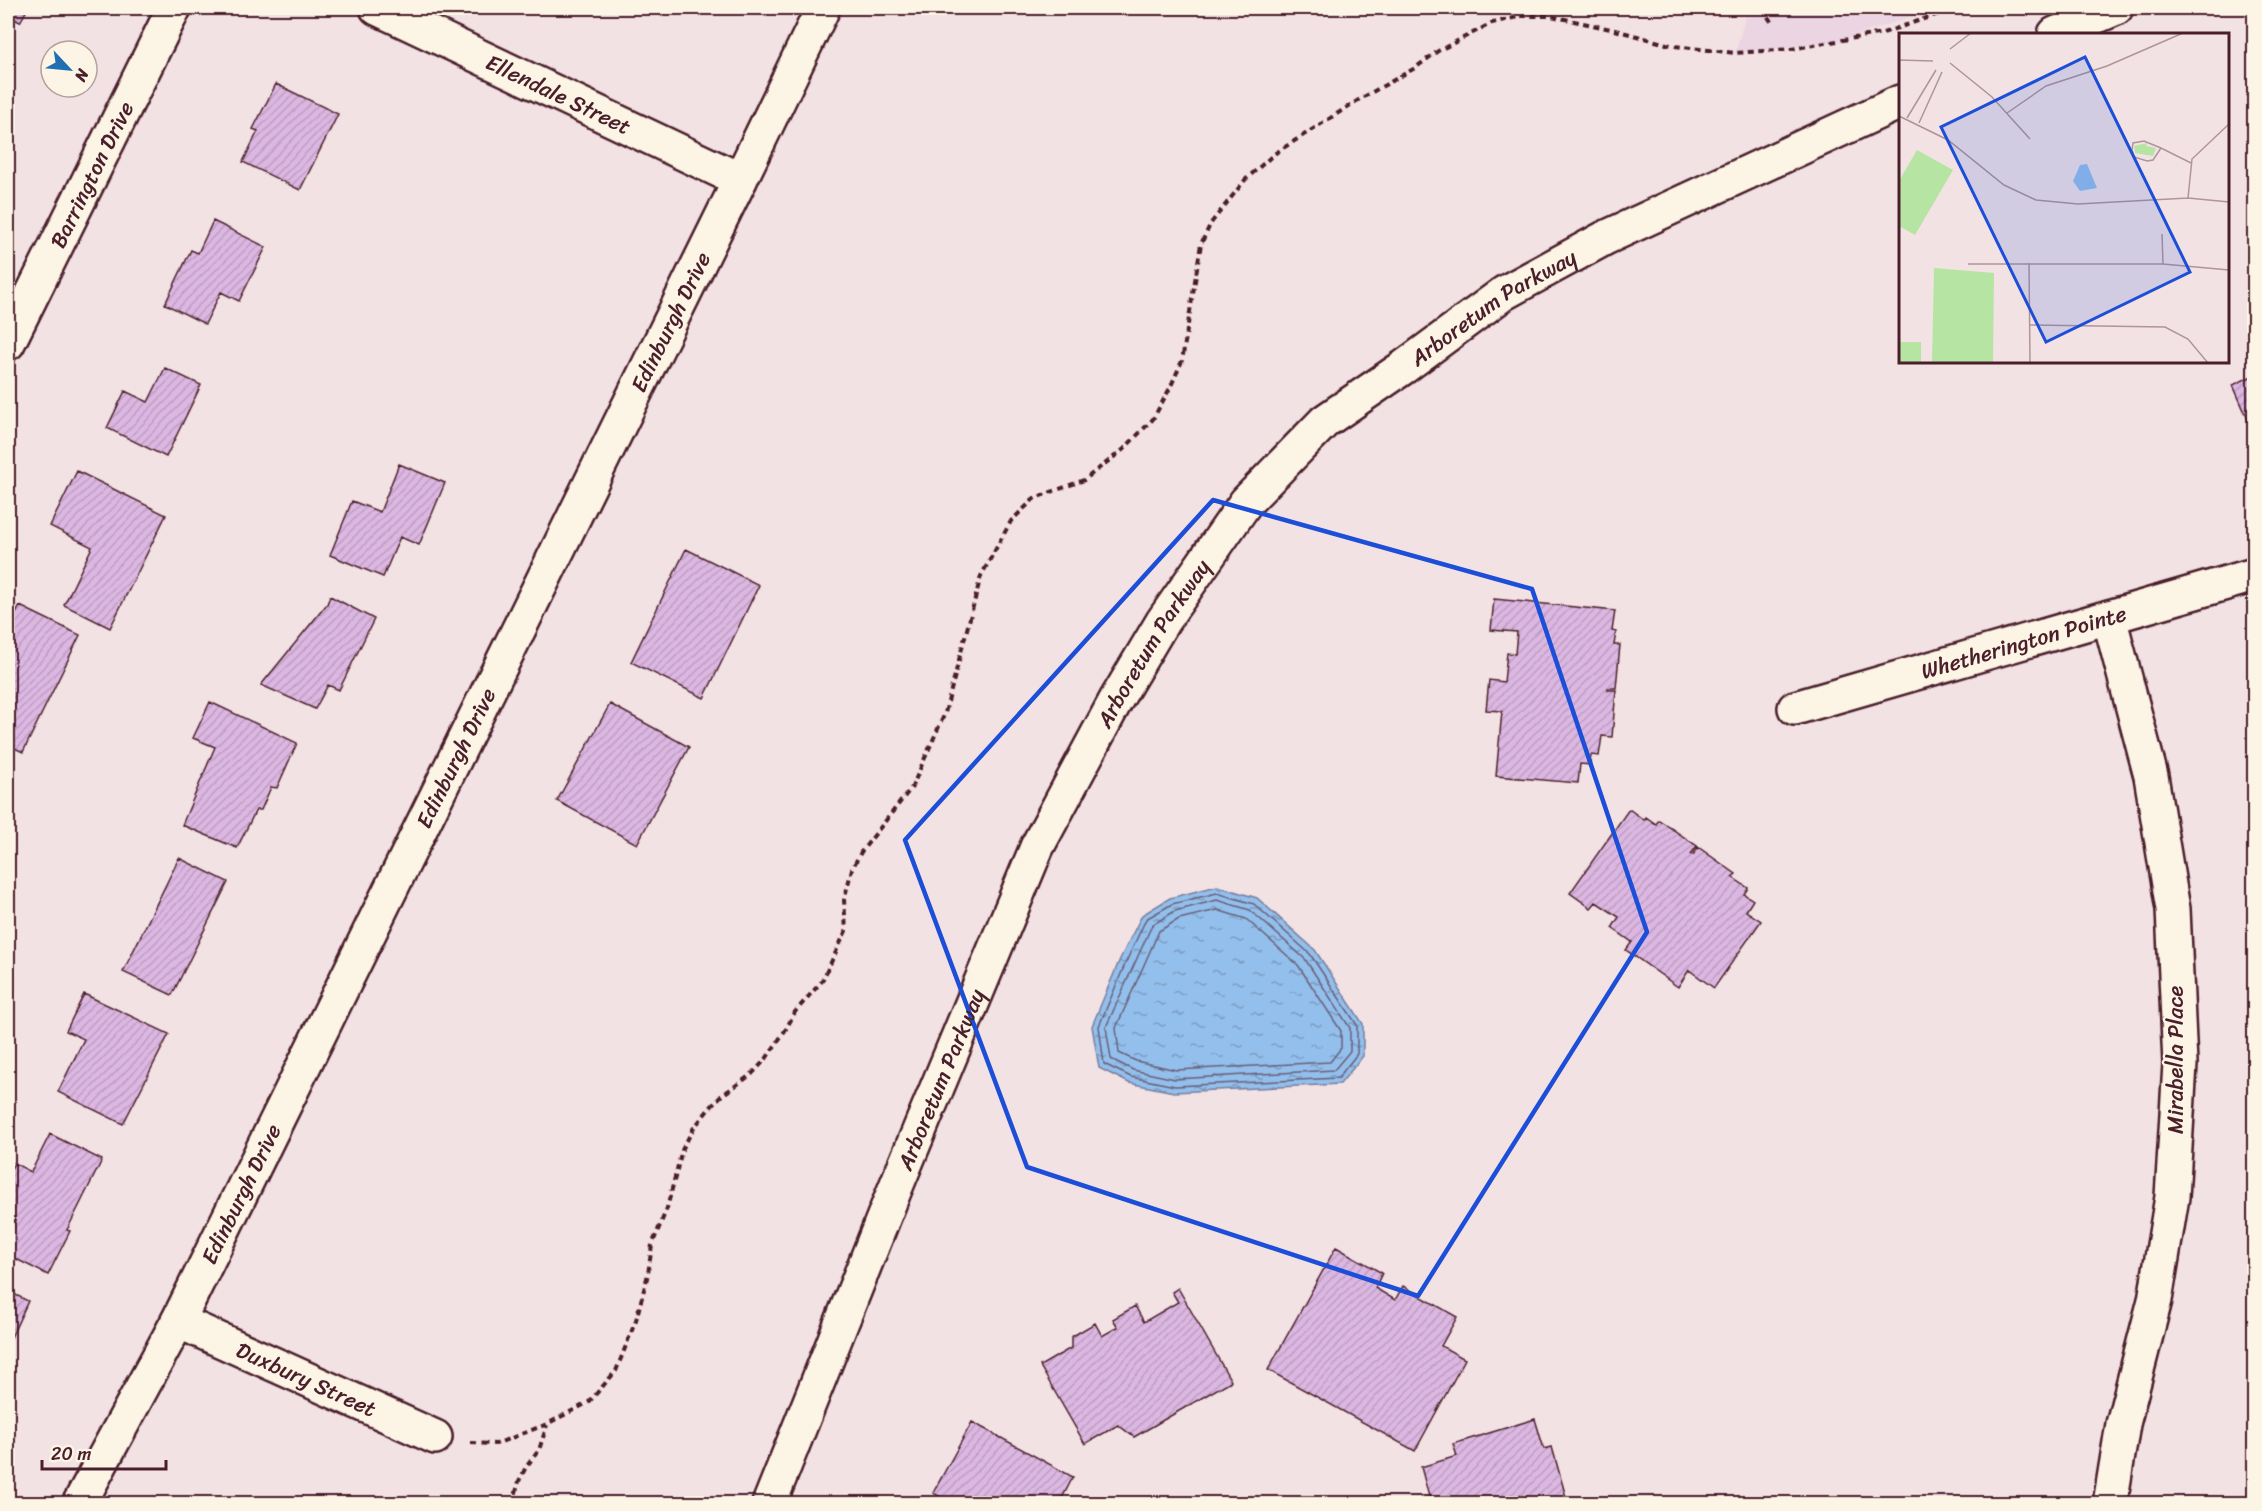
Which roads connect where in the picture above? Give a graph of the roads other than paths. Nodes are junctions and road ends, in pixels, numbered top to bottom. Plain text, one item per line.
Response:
1 (174, 8) edge
2 (377, 8) edge
3 (823, 8) edge
4 (2116, 8) edge
5 (2057, 33) edge
6 (1899, 102) edge
7 (740, 180) junction
8 (8, 343) edge
9 (2254, 575) edge
10 (2109, 617) junction
11 (1795, 708) dead end
12 (178, 1321) junction
13 (435, 1437) road end
14 (79, 1503) edge
15 (769, 1503) edge
16 (2110, 1503) edge

1 - 8 street, Barrington Drive
2 - 7 street, Ellendale Street
3 - 7 street, Edinburgh Drive
4 - 5 street
6 - 15 street, Arboretum Parkway
7 - 12 street, Edinburgh Drive
9 - 10 street, Whetherington Pointe
10 - 11 street, Whetherington Pointe
10 - 16 street, Mirabella Place
12 - 13 street, Duxbury Street
12 - 14 street, Edinburgh Drive

